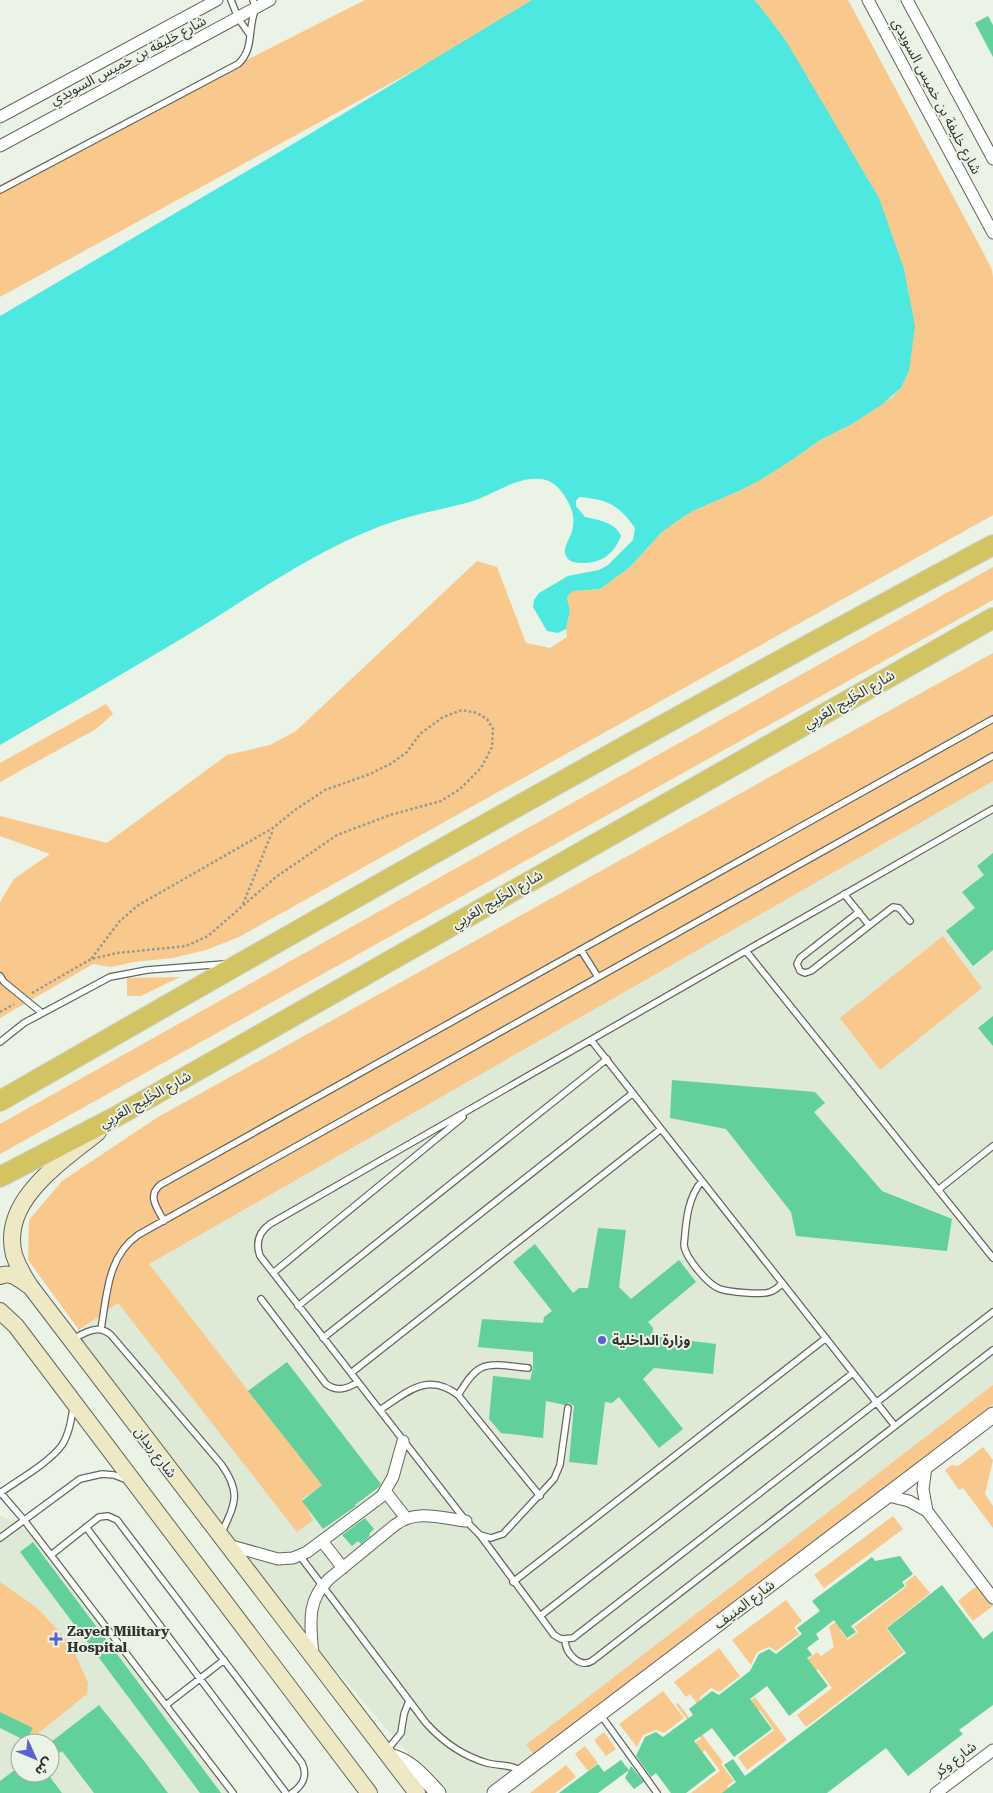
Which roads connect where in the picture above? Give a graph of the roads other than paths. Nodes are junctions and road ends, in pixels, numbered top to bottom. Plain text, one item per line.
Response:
1 (217, 0) edge
2 (231, 0) edge
3 (270, 0) edge
4 (868, 0) edge
5 (907, 0) edge
6 (254, 4) edge
7 (238, 18) junction
8 (250, 35) junction
9 (0, 117) edge
10 (0, 146) edge
11 (991, 153) edge
12 (0, 190) edge
13 (993, 233) edge
14 (993, 530) edge
15 (993, 545) edge
16 (993, 618) edge
17 (850, 622) junction
18 (993, 633) edge
19 (948, 643) junction
20 (993, 719) edge
21 (993, 756) edge
22 (993, 809) edge
23 (844, 894) junction
24 (859, 912) junction
25 (910, 921) dead end
26 (869, 925) junction
27 (581, 950) junction
28 (746, 951) junction
29 (241, 963) junction
30 (0, 976) edge
31 (598, 978) junction
32 (2, 981) edge
33 (42, 1013) junction
34 (591, 1040) junction
35 (0, 1042) edge
36 (606, 1060) junction
37 (633, 1093) junction
38 (0, 1101) edge
39 (476, 1106) junction
40 (119, 1114) junction
41 (661, 1129) junction
42 (993, 1146) edge
43 (0, 1177) edge
44 (702, 1181) junction
45 (938, 1190) junction
46 (164, 1220) junction
47 (993, 1258) edge
48 (273, 1273) junction
49 (0, 1276) edge
50 (782, 1283) junction
51 (30, 1286) junction
52 (261, 1299) dead end
53 (0, 1305) edge
54 (298, 1306) junction
55 (0, 1311) edge
56 (993, 1312) edge
57 (16, 1326) junction
58 (101, 1329) junction
59 (323, 1338) junction
60 (826, 1338) junction
61 (71, 1340) junction
62 (993, 1350) edge
63 (528, 1368) dead end
64 (351, 1373) junction
65 (853, 1373) junction
66 (358, 1382) junction
67 (458, 1395) junction
68 (876, 1402) junction
69 (74, 1403) junction
70 (568, 1408) dead end
71 (380, 1410) junction
72 (993, 1415) edge
73 (895, 1426) junction
74 (403, 1440) junction
75 (926, 1467) junction
76 (135, 1484) junction
77 (386, 1491) junction
78 (0, 1493) edge
79 (540, 1496) junction
80 (888, 1496) junction
81 (927, 1511) junction
82 (406, 1518) junction
83 (24, 1520) junction
84 (466, 1521) junction
85 (86, 1527) junction
86 (480, 1535) junction
87 (0, 1538) edge
88 (223, 1540) junction
89 (322, 1541) junction
90 (51, 1555) junction
91 (300, 1556) junction
92 (343, 1568) junction
93 (514, 1582) junction
94 (322, 1586) junction
95 (993, 1598) edge
96 (540, 1616) junction
97 (566, 1640) junction
98 (313, 1658) junction
99 (224, 1660) junction
100 (200, 1679) junction
101 (410, 1702) junction
102 (166, 1705) junction
103 (600, 1714) junction
104 (993, 1750) edge
105 (387, 1754) junction
106 (342, 1758) junction
107 (522, 1772) junction
108 (233, 1793) edge
109 (286, 1793) edge
110 (292, 1793) edge
111 (355, 1793) edge
112 (369, 1793) edge
113 (417, 1793) edge
114 (438, 1793) edge
115 (495, 1793) edge
116 (657, 1793) edge
117 (936, 1793) edge

1 - 9 street, شارع خليفة بن خميس السويدي
2 - 7 lane
3 - 6 street, شارع خليفة بن خميس السويدي
4 - 13 street, شارع خليفة بن خميس السويدي
5 - 11 street, شارع خليفة بن خميس السويدي
6 - 7 street, شارع خليفة بن خميس السويدي
6 - 8 lane
7 - 8 lane
7 - 10 street, شارع خليفة بن خميس السويدي
8 - 12 lane
14 - 17 highway
15 - 17 highway
16 - 19 highway, شارع الخَلِيج العَربِي
17 - 29 highway
18 - 19 highway
19 - 40 highway, شارع الخَلِيج العَربِي
20 - 27 lane
21 - 31 lane
22 - 23 lane
23 - 24 lane
23 - 28 lane
24 - 26 lane
24 - 26 lane
25 - 26 lane
27 - 31 lane
27 - 46 lane
28 - 34 lane
28 - 45 lane
29 - 33 lane
29 - 38 highway
30 - 32 lane
31 - 46 lane
32 - 33 lane
33 - 35 lane
34 - 36 lane
34 - 39 lane
36 - 37 lane
36 - 54 lane
37 - 41 lane
37 - 59 lane
39 - 48 lane
39 - 48 lane
40 - 43 highway, شارع الخَلِيج العَربِي
40 - 51 main road, شارع ربدان
41 - 44 lane
41 - 64 lane
42 - 45 lane
44 - 50 lane
44 - 50 lane
45 - 47 lane
46 - 58 lane
48 - 54 lane
49 - 51 main road
50 - 60 lane
51 - 61 main road, شارع ربدان
52 - 66 lane
53 - 57 main road
54 - 59 lane
55 - 57 main road
56 - 68 lane
57 - 69 main road
58 - 61 lane
58 - 88 lane
59 - 64 lane
60 - 65 lane
60 - 93 lane
61 - 88 main road, شارع ربدان
62 - 73 lane
63 - 67 lane
64 - 66 lane
65 - 68 lane
65 - 96 lane
66 - 71 lane
67 - 71 lane
67 - 79 lane
68 - 73 lane
68 - 97 lane
69 - 76 main road
69 - 78 lane
70 - 79 lane
71 - 74 lane
72 - 75 street, شارع المنيف
73 - 97 lane
74 - 77 street
74 - 84 lane
75 - 80 street, شارع المنيف
75 - 81 street
76 - 83 lane
76 - 106 main road
77 - 82 street
77 - 89 street
78 - 83 lane
79 - 86 lane
80 - 81 street
80 - 103 street, شارع المنيف
81 - 95 street
82 - 84 street
82 - 92 street
83 - 87 lane
83 - 90 lane
84 - 86 lane
85 - 90 lane
85 - 99 lane
85 - 100 lane
86 - 93 lane
88 - 91 street
88 - 98 main road, شارع ربدان
89 - 91 street
89 - 92 street
90 - 102 lane
91 - 94 lane
92 - 94 street
93 - 96 lane
94 - 98 street
94 - 101 lane
96 - 97 lane
98 - 105 main road, شارع ربدان
99 - 100 lane
99 - 110 lane
100 - 102 lane
100 - 109 lane
101 - 105 lane
101 - 107 lane
102 - 108 lane
103 - 107 street, شارع المنيف
103 - 116 lane
104 - 117 street, شارع وكر
105 - 113 main road, شارع ربدان
105 - 114 street
106 - 111 main road
106 - 112 main road
107 - 115 street, شارع المنيف

